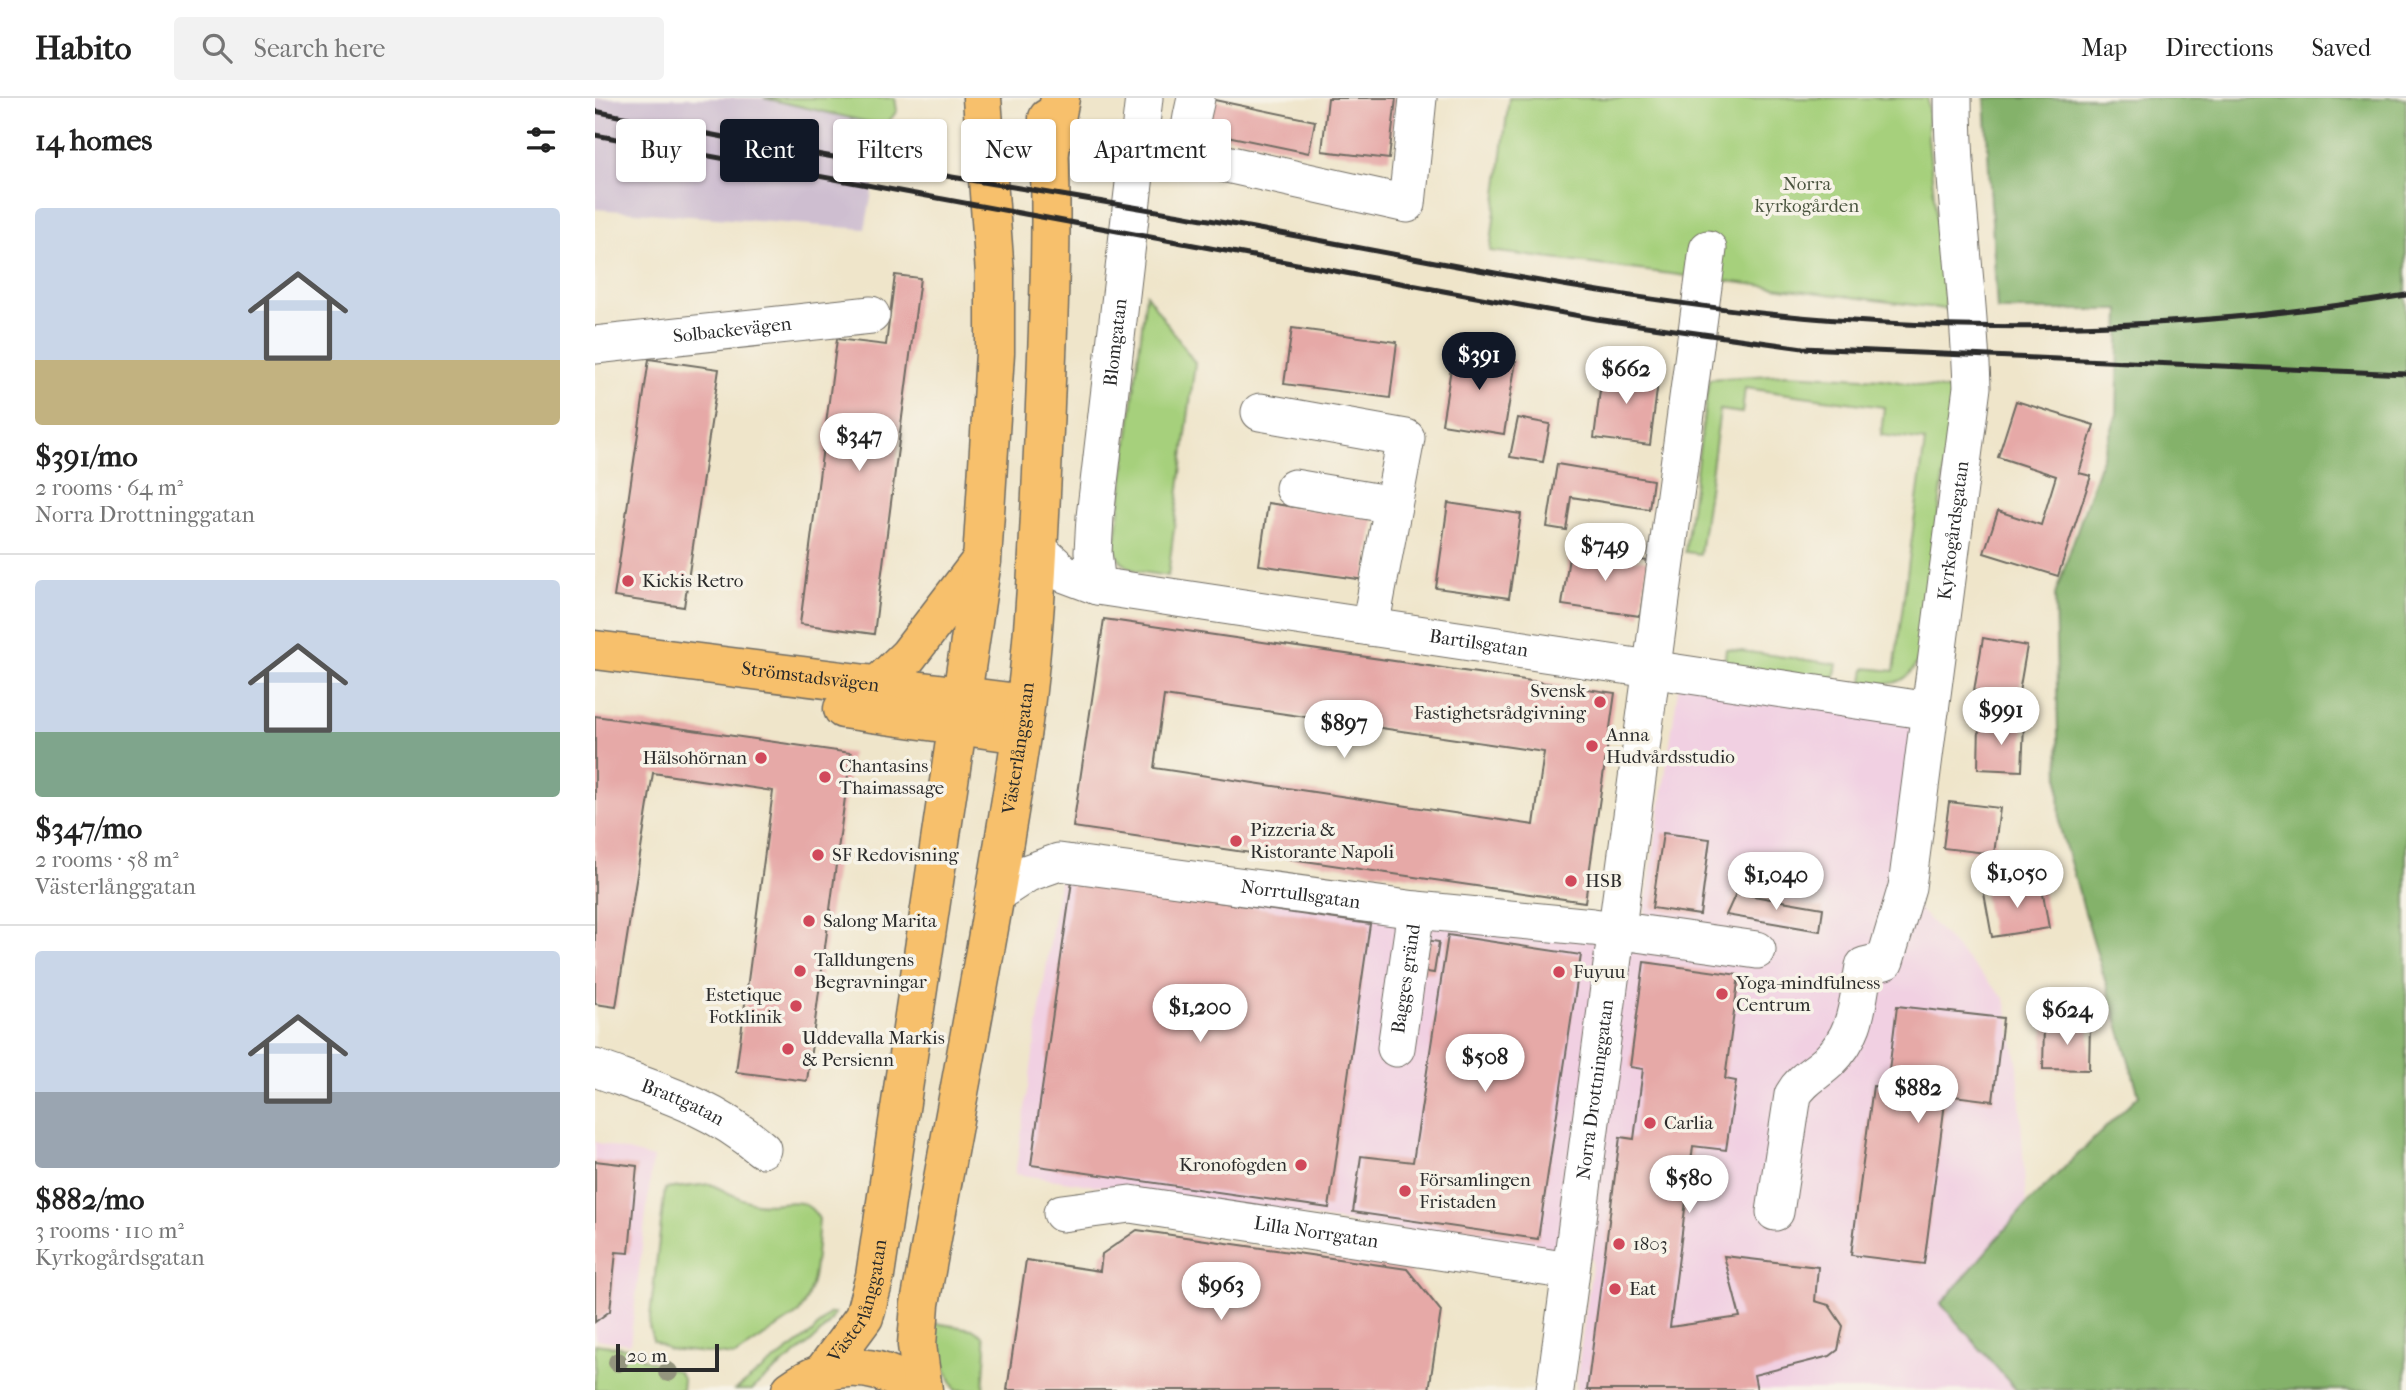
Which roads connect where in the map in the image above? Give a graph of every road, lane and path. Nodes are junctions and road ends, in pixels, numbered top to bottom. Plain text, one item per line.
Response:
1 (982, 98) edge
2 (1047, 98) edge
3 (1060, 98) edge
4 (1144, 98) edge
5 (1196, 98) edge
6 (1418, 98) edge
7 (1953, 98) edge
8 (1048, 119) edge
9 (1056, 119) edge
10 (1050, 182) edge
11 (1708, 249) dead end
12 (871, 315) dead end
13 (595, 345) edge
14 (1260, 411) dead end
15 (1294, 488) dead end
16 (1393, 505) junction
17 (1038, 549) junction
18 (982, 561) junction
19 (1097, 586) junction
20 (1370, 627) junction
21 (595, 650) edge
22 (1651, 670) junction
23 (595, 674) edge
24 (876, 687) junction
25 (960, 711) junction
26 (1930, 711) junction
27 (1023, 719) junction
28 (994, 895) junction
29 (1416, 910) junction
30 (1616, 930) junction
31 (1757, 950) dead end
32 (1396, 1048) dead end
33 (595, 1068) edge
34 (762, 1149) dead end
35 (1775, 1212) dead end
36 (1062, 1213) dead end
37 (1570, 1271) junction
38 (824, 1371) junction
39 (791, 1390) edge
40 (915, 1390) edge
41 (923, 1390) edge
42 (1555, 1390) edge

1 - 18 main road, Västerlånggatan
2 - 8 main road, Västerlånggatan
3 - 9 main road
4 - 19 street, Blomgatan
5 - 6 street
7 - 26 street, Kyrkogårdsgatan
10 - 17 main road, Västerlånggatan
11 - 22 street, Norra Drottninggatan
12 - 13 street, Solbackevägen
14 - 16 street
15 - 16 street
16 - 20 street
17 - 19 street, Bartilsgatan
17 - 27 main road, Västerlånggatan
18 - 24 main road
18 - 25 main road, Västerlånggatan
19 - 20 street, Bartilsgatan
20 - 22 street, Bartilsgatan
21 - 24 main road, Strömstadsvägen
22 - 26 street, Bartilsgatan
22 - 30 street, Norra Drottninggatan
23 - 25 main road, Strömstadsvägen
24 - 25 main road, Strömstadsvägen
25 - 27 main road, Strömstadsvägen
25 - 38 main road, Västerlånggatan
26 - 35 street, Kyrkogårdsgatan
27 - 28 main road, Västerlånggatan
28 - 29 street, Norrtullsgatan
28 - 41 main road, Västerlånggatan
29 - 30 street, Norrtullsgatan
29 - 32 street, Bagges gränd
30 - 31 street, Norrtullsgatan
30 - 37 street, Norra Drottninggatan
33 - 34 street, Brattgatan
36 - 37 street, Lilla Norrgatan
37 - 42 street, Norra Drottninggatan
38 - 39 main road, Västerlånggatan
38 - 40 main road, Västerlånggatan

